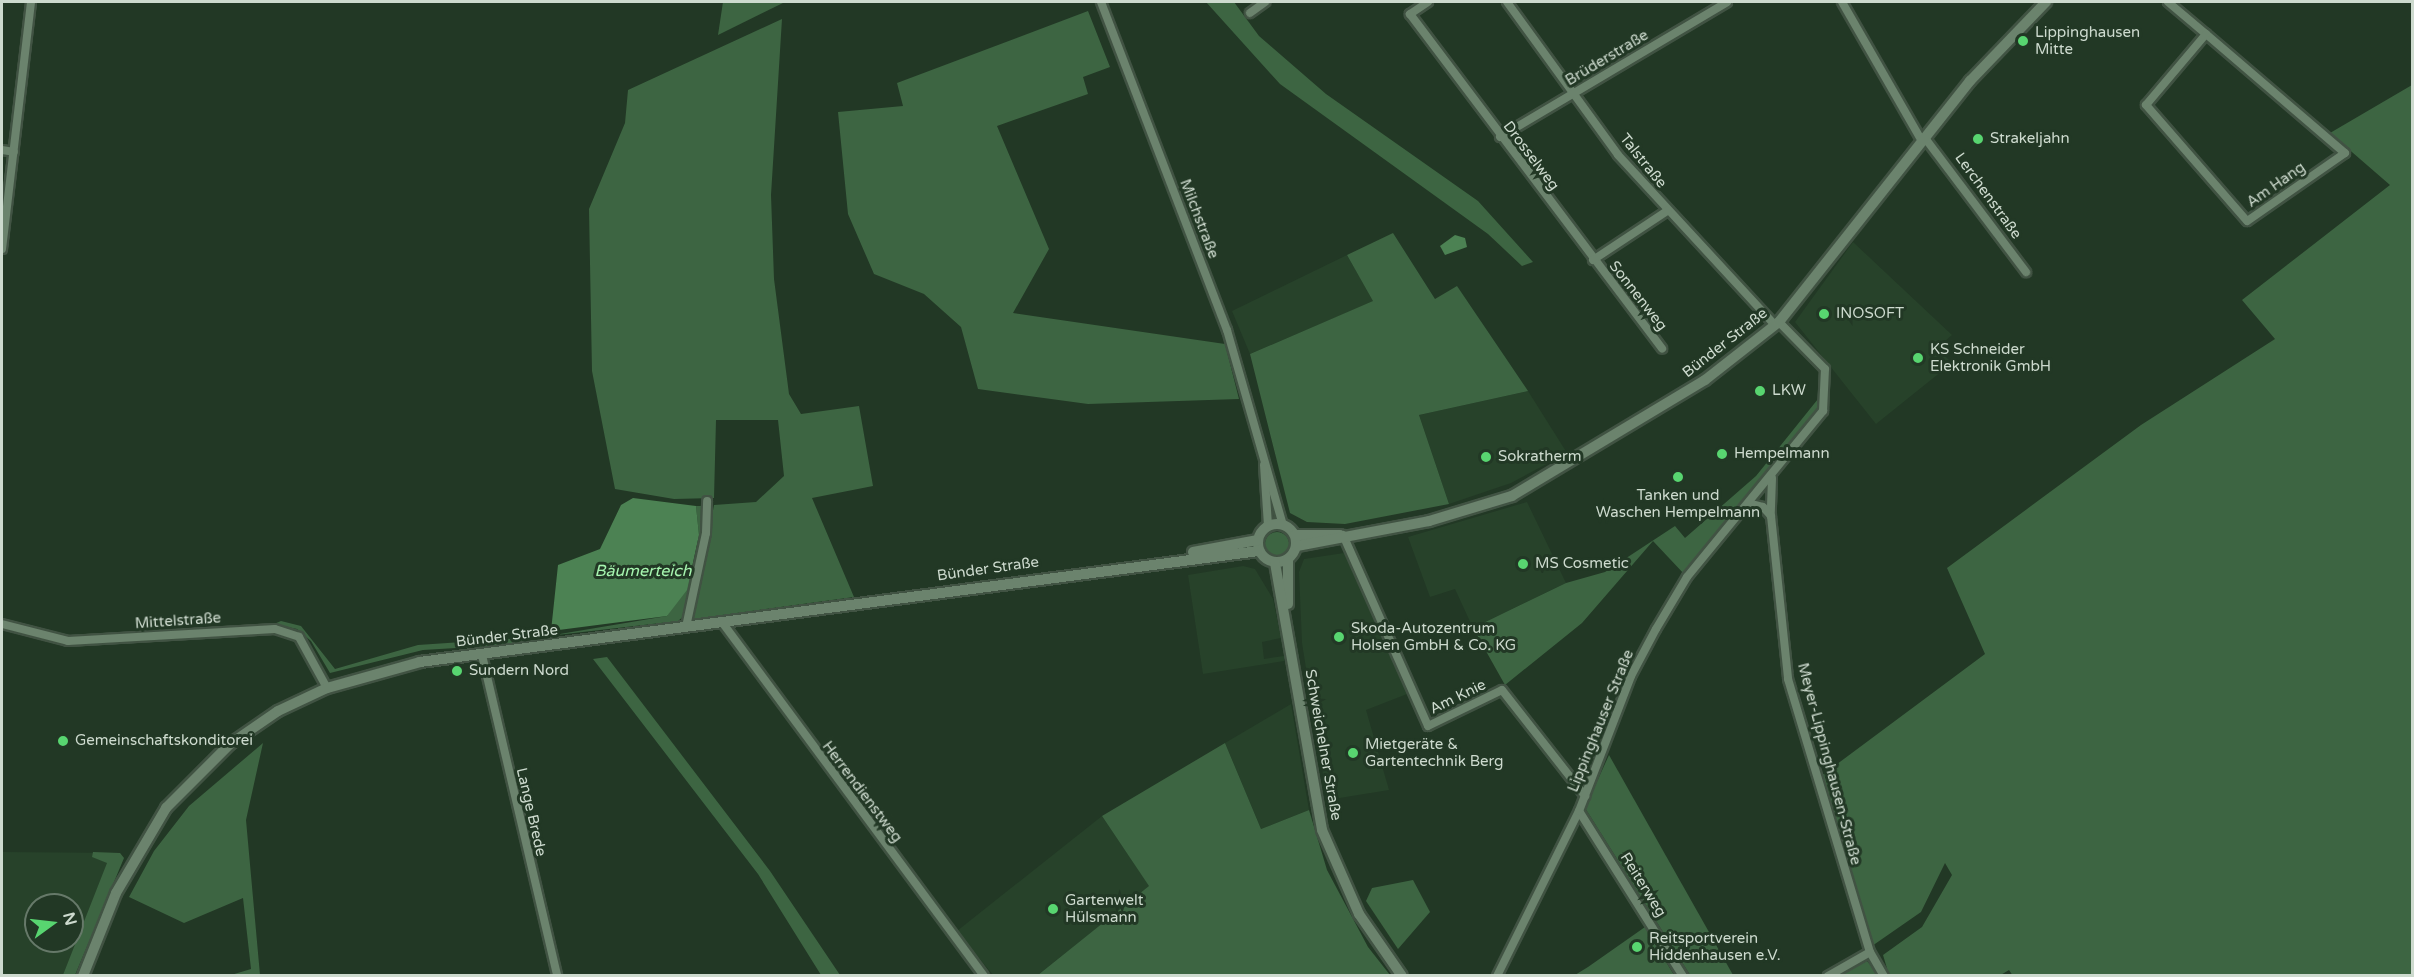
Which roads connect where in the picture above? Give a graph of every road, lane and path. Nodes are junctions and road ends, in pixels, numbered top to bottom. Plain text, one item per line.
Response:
1 (31, 2) edge
2 (1101, 2) edge
3 (1265, 2) edge
4 (1428, 2) edge
5 (1507, 2) edge
6 (1727, 2) edge
7 (1842, 2) edge
8 (2046, 2) edge
9 (2168, 2) edge
10 (1250, 12) dead end
11 (2206, 34) junction
12 (1576, 92) junction
13 (1500, 137) junction
14 (1924, 139) junction
15 (2, 150) edge
16 (14, 152) junction
17 (1667, 211) junction
18 (2, 249) edge
19 (1593, 260) junction
20 (2026, 272) dead end
21 (1777, 323) junction
22 (1662, 349) dead end
23 (1263, 448) junction
24 (1772, 478) junction
25 (706, 501) dead end
26 (1751, 504) junction
27 (1771, 516) junction
28 (1283, 525) junction
29 (1268, 526) junction
30 (1343, 535) junction
31 (1296, 541) junction
32 (1259, 545) junction
33 (1288, 560) junction
34 (1275, 563) junction
35 (722, 622) junction
36 (2, 624) edge
37 (686, 627) junction
38 (1290, 644) junction
39 (482, 655) junction
40 (327, 688) junction
41 (1585, 796) junction
42 (1579, 811) junction
43 (1870, 952) junction
44 (83, 975) edge
45 (557, 975) edge
46 (984, 975) edge
47 (1402, 975) edge
48 (1497, 975) edge
49 (1683, 975) edge
50 (1828, 975) edge
51 (1884, 975) edge

1 - 16 street
2 - 23 street, Milchstraße
3 - 10 street
4 - 13 street, Drosselweg
5 - 12 street, Talstraße
6 - 12 street, Brüderstraße
7 - 14 street, Lerchenstraße
8 - 14 main road, Bünder Straße
9 - 11 street, Am Hang
11 - 11 street, Am Hang
12 - 13 street, Brüderstraße
12 - 17 street, Talstraße
13 - 19 street, Drosselweg
14 - 20 street, Lerchenstraße
14 - 21 main road, Bünder Straße
15 - 16 street
16 - 18 street
17 - 19 street
17 - 21 street, Talstraße
19 - 22 street, Sonnenweg
21 - 24 street, Lippinghauser Straße
21 - 30 main road, Bünder Straße
23 - 28 street, Milchstraße
23 - 29 street, Milchstraße
24 - 26 street, Lippinghauser Straße
24 - 27 street, Meyer-Lippinghausen-Straße
25 - 37 street
26 - 27 street
26 - 41 street, Lippinghauser Straße
27 - 43 street, Meyer-Lippinghausen-Straße
28 - 29 main road
28 - 31 main road
29 - 32 main road
30 - 31 main road, Bünder Straße
30 - 41 street, Am Knie
31 - 33 main road
32 - 34 main road
32 - 35 main road, Bünder Straße
33 - 34 main road
33 - 38 main road, Schweichelner Straße
34 - 38 main road, Schweichelner Straße
35 - 37 main road, Bünder Straße
35 - 46 street, Herrendienstweg
36 - 40 street, Mittelstraße
37 - 39 main road, Bünder Straße
38 - 47 main road, Schweichelner Straße
39 - 40 main road, Bünder Straße
39 - 45 street, Lange Brede
40 - 44 main road, Bünder Straße
41 - 42 street, Lippinghauser Straße
42 - 48 street, Lippinghauser Straße
42 - 49 street, Reiterweg
43 - 50 street
43 - 51 street, Meyer-Lippinghausen-Straße

